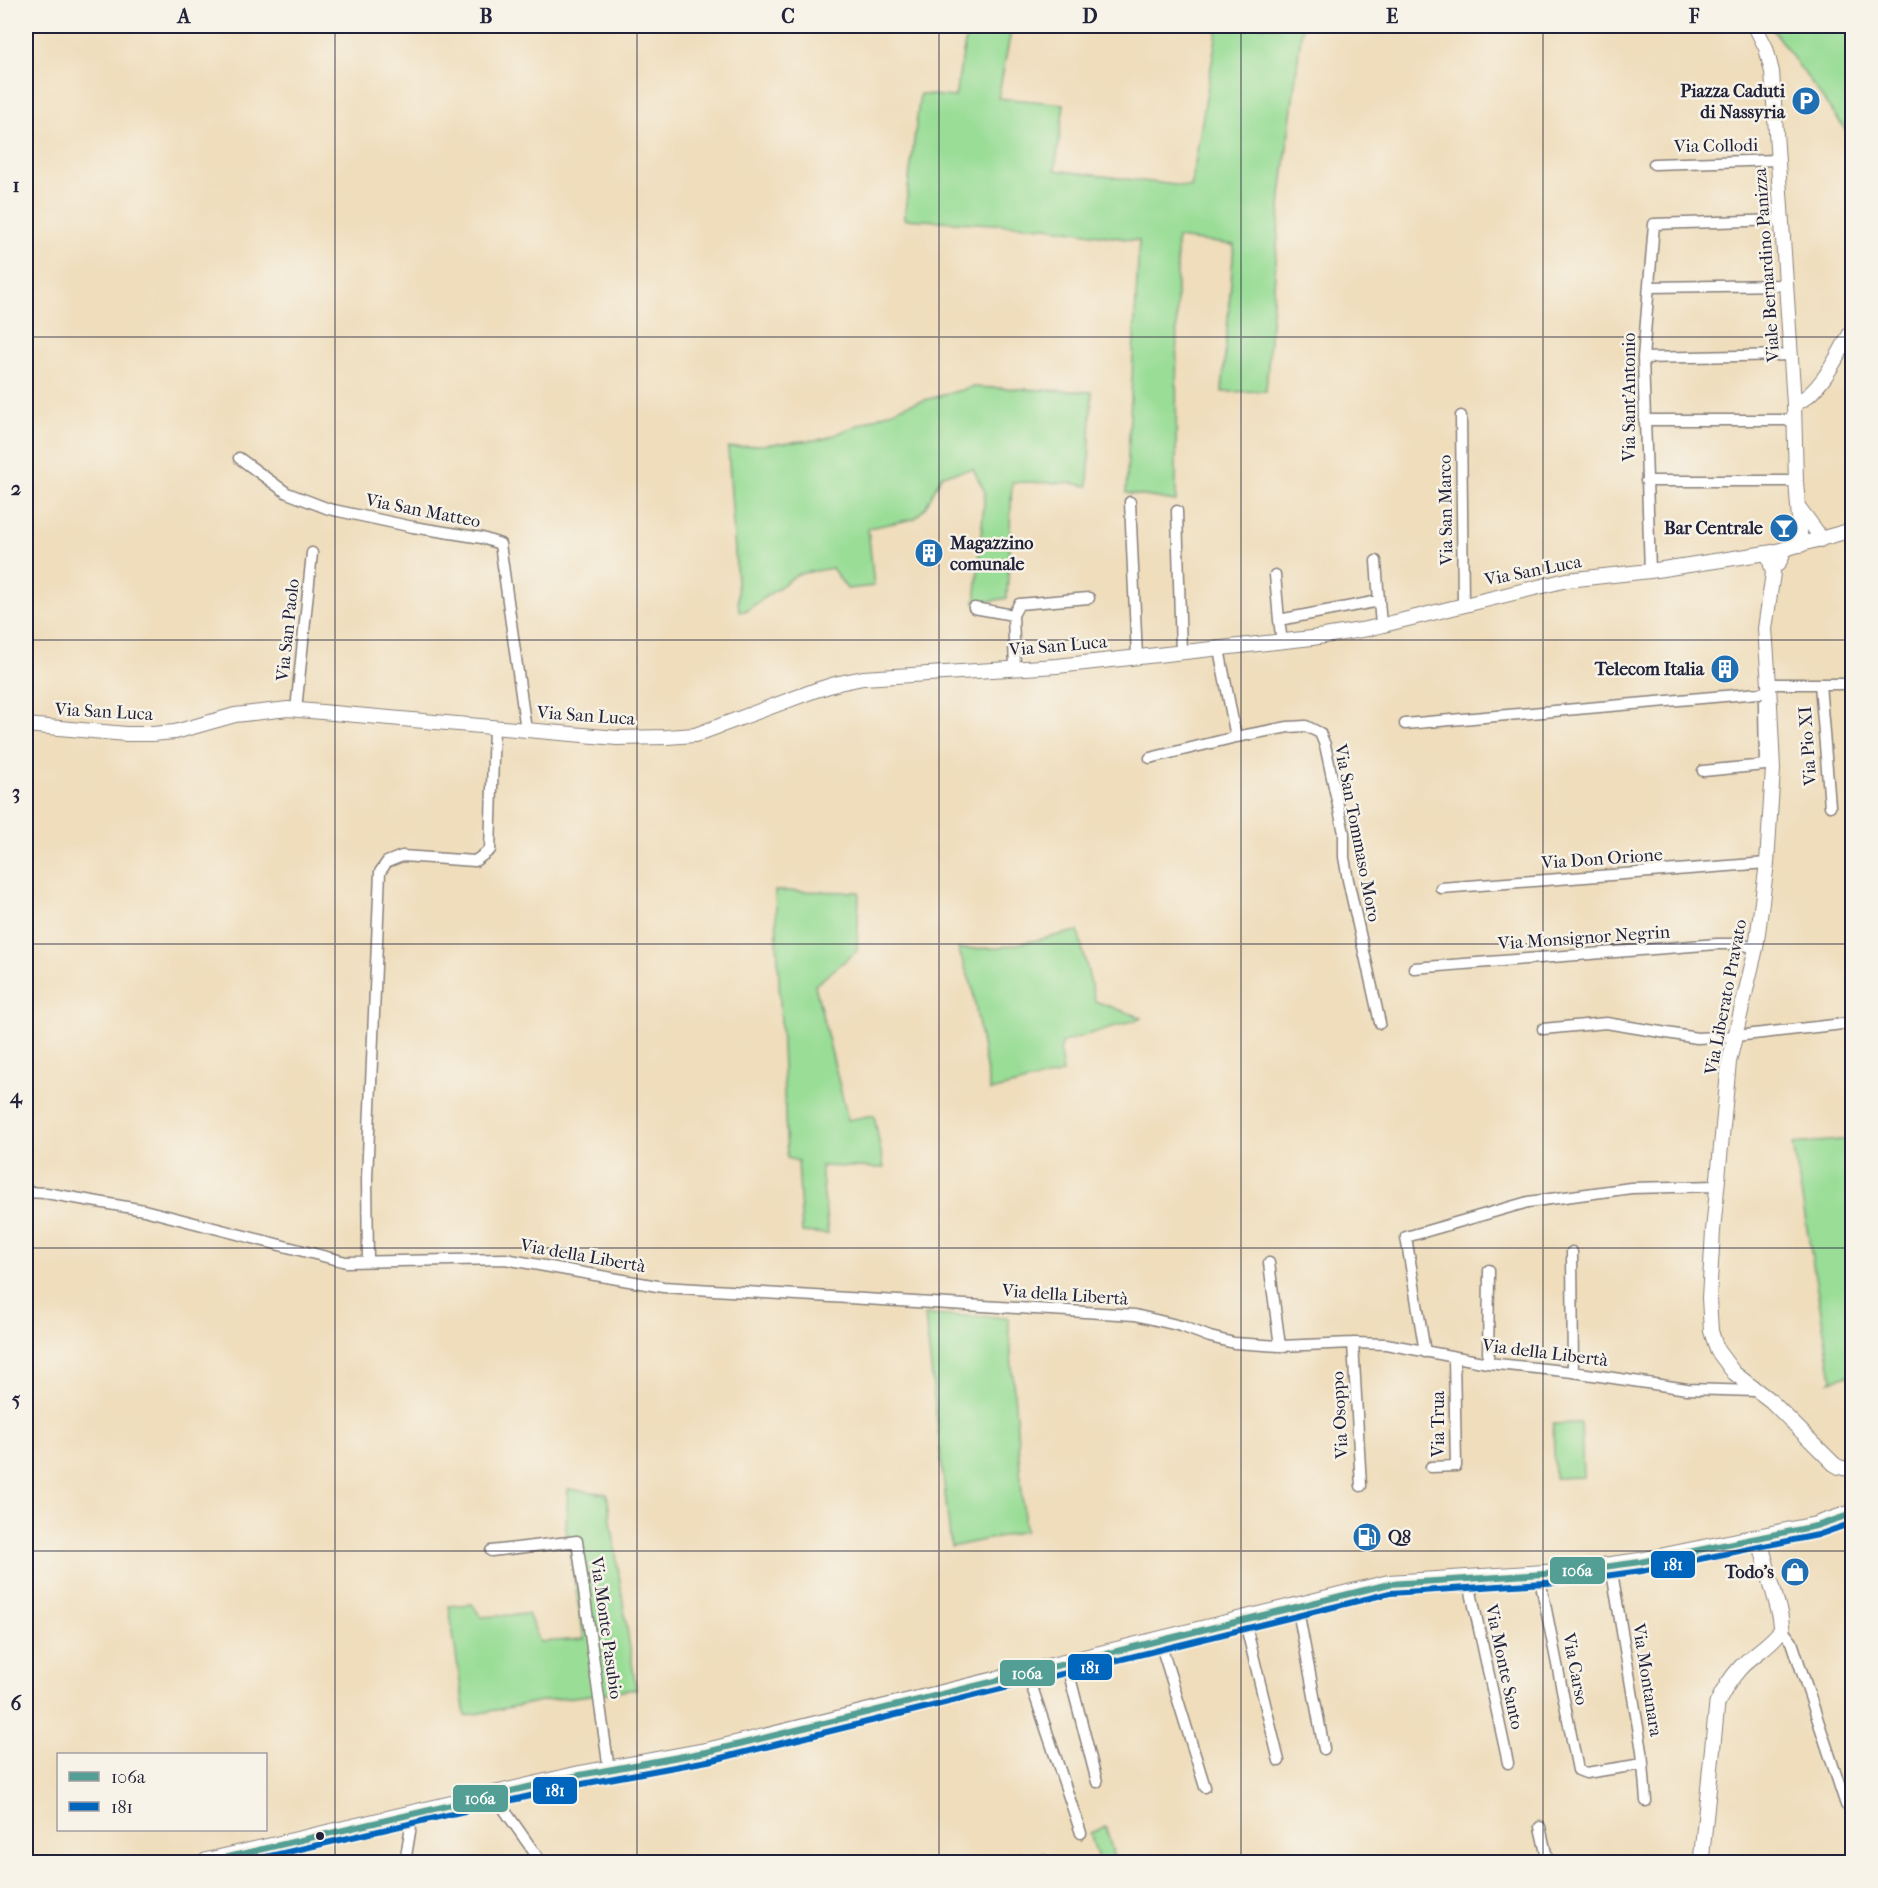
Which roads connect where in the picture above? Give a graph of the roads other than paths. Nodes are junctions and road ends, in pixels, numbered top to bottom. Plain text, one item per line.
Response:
1 (1755, 26) edge
2 (1778, 160) junction
3 (1654, 164) dead end
4 (1780, 220) junction
5 (1785, 285) junction
6 (1649, 287) junction
7 (1852, 330) edge
8 (1791, 355) junction
9 (1643, 358) junction
10 (1794, 404) junction
11 (1461, 417) dead end
12 (1644, 420) junction
13 (1794, 420) junction
14 (239, 458) dead end
15 (1646, 481) junction
16 (1796, 482) junction
17 (1130, 502) dead end
18 (1798, 505) junction
19 (1177, 510) dead end
20 (1852, 530) edge
21 (1820, 540) junction
22 (1799, 546) junction
23 (312, 553) dead end
24 (1775, 560) junction
25 (1376, 561) dead end
26 (1650, 571) junction
27 (1275, 575) dead end
28 (1089, 598) dead end
29 (1379, 601) junction
30 (1463, 604) junction
31 (974, 608) dead end
32 (1013, 615) junction
33 (1279, 620) junction
34 (1381, 625) junction
35 (1282, 642) junction
36 (1219, 649) junction
37 (1181, 653) junction
38 (1137, 657) junction
39 (1015, 668) junction
40 (1820, 684) junction
41 (1852, 684) edge
42 (1767, 689) junction
43 (296, 710) junction
44 (1405, 724) dead end
45 (26, 725) edge
46 (494, 727) junction
47 (526, 730) junction
48 (1236, 737) junction
49 (1149, 758) dead end
50 (1703, 771) dead end
51 (1830, 806) dead end
52 (1767, 863) junction
53 (1441, 888) dead end
54 (1756, 948) junction
55 (1414, 968) dead end
56 (1380, 1023) dead end
57 (1852, 1023) edge
58 (1543, 1029) dead end
59 (1736, 1036) junction
60 (1717, 1186) junction
61 (26, 1192) edge
62 (1572, 1252) dead end
63 (368, 1261) junction
64 (1269, 1263) dead end
65 (1489, 1270) dead end
66 (1353, 1342) junction
67 (1280, 1346) junction
68 (1425, 1352) junction
69 (1454, 1358) junction
70 (1488, 1363) junction
71 (1573, 1372) junction
72 (1756, 1391) junction
73 (1431, 1467) dead end
74 (1852, 1470) edge
75 (1360, 1486) dead end
76 (1852, 1514) edge
77 (1760, 1538) junction
78 (491, 1551) dead end
79 (1611, 1566) junction
80 (1539, 1574) junction
81 (1468, 1578) junction
82 (1297, 1605) junction
83 (1244, 1618) junction
84 (1782, 1629) junction
85 (1159, 1639) junction
86 (1066, 1662) junction
87 (1028, 1672) junction
88 (1324, 1749) dead end
89 (1279, 1761) dead end
90 (1508, 1763) dead end
91 (1643, 1764) junction
92 (609, 1770) junction
93 (1097, 1782) dead end
94 (1205, 1787) dead end
95 (494, 1795) junction
96 (1646, 1801) dead end
97 (1846, 1805) dead end
98 (413, 1814) junction
99 (1540, 1827) dead end
100 (1081, 1833) dead end
101 (207, 1863) edge
102 (405, 1863) edge
103 (541, 1863) edge
104 (1548, 1863) edge
105 (1701, 1863) edge

1 - 2 street, Viale Bernardino Panizza
2 - 3 street, Via Collodi
2 - 4 street, Viale Bernardino Panizza
4 - 5 street, Viale Bernardino Panizza
4 - 6 street, Via Sant'Antonio
5 - 6 street
5 - 8 street, Viale Bernardino Panizza
6 - 9 street, Via Sant'Antonio
7 - 10 street
8 - 9 street
8 - 10 street, Viale Bernardino Panizza
9 - 12 street, Via Sant'Antonio
10 - 13 street, Viale Bernardino Panizza
11 - 30 street, Via San Marco
12 - 13 street
12 - 15 street, Via Sant'Antonio
13 - 16 street, Viale Bernardino Panizza
14 - 47 street, Via San Matteo
15 - 16 street
15 - 26 street, Via Sant'Antonio
16 - 18 street, Viale Bernardino Panizza
17 - 38 street
18 - 21 street, Viale Bernardino Panizza
18 - 22 street, Viale Bernardino Panizza
19 - 37 street
20 - 21 street
21 - 22 street
22 - 24 street
23 - 43 street, Via San Paolo
24 - 26 street, Via San Luca
24 - 42 street, Via Liberato Pravato
25 - 29 street
26 - 30 street, Via San Luca
27 - 33 street
28 - 32 street
29 - 33 street
29 - 34 street
30 - 34 street, Via San Luca
31 - 32 street
32 - 39 street
33 - 35 street
34 - 35 street, Via San Luca
35 - 36 street, Via San Luca
36 - 37 street, Via San Luca
36 - 48 street
37 - 38 street, Via San Luca
38 - 39 street, Via San Luca
39 - 47 street, Via San Luca
40 - 41 street
40 - 42 street
40 - 51 street, Via Pio XI
42 - 44 street
42 - 50 street
42 - 52 street, Via Liberato Pravato
43 - 45 street, Via San Luca
43 - 46 street, Via San Luca
46 - 47 street, Via San Luca
46 - 63 street
48 - 49 street, Via San Tommaso Moro
48 - 56 street, Via San Tommaso Moro
52 - 53 street, Via Don Orione
52 - 54 street, Via Liberato Pravato
54 - 55 street, Via Monsignor Negrin
54 - 59 street, Via Liberato Pravato
57 - 59 street
58 - 59 street
59 - 60 street, Via Liberato Pravato
60 - 68 street
60 - 72 street, Via Liberato Pravato
61 - 63 street, Via della Libertà
62 - 71 street
63 - 67 street, Via della Libertà
64 - 67 street
65 - 70 street
66 - 67 street, Via della Libertà
66 - 68 street, Via della Libertà
66 - 75 street, Via Osoppo
68 - 69 street, Via della Libertà
69 - 70 street, Via della Libertà
69 - 73 street, Via Trua
70 - 71 street, Via della Libertà
71 - 72 street, Via della Libertà
72 - 74 street, Via Liberato Pravato
76 - 77 main road
77 - 79 main road
77 - 84 main road
78 - 92 street, Via Monte Pasubio
79 - 80 main road
79 - 91 street, Via Montanara
80 - 81 main road
80 - 91 street, Via Carso
81 - 82 main road
81 - 90 street, Via Monte Santo
82 - 83 main road
82 - 88 street
83 - 85 main road
83 - 89 street
84 - 97 street
84 - 105 main road
85 - 86 main road
85 - 94 street
86 - 87 main road
86 - 93 street
87 - 92 main road
87 - 100 street
91 - 96 street, Via Montanara
92 - 95 main road
95 - 98 main road
95 - 103 street
98 - 101 main road
98 - 102 street
99 - 104 street

